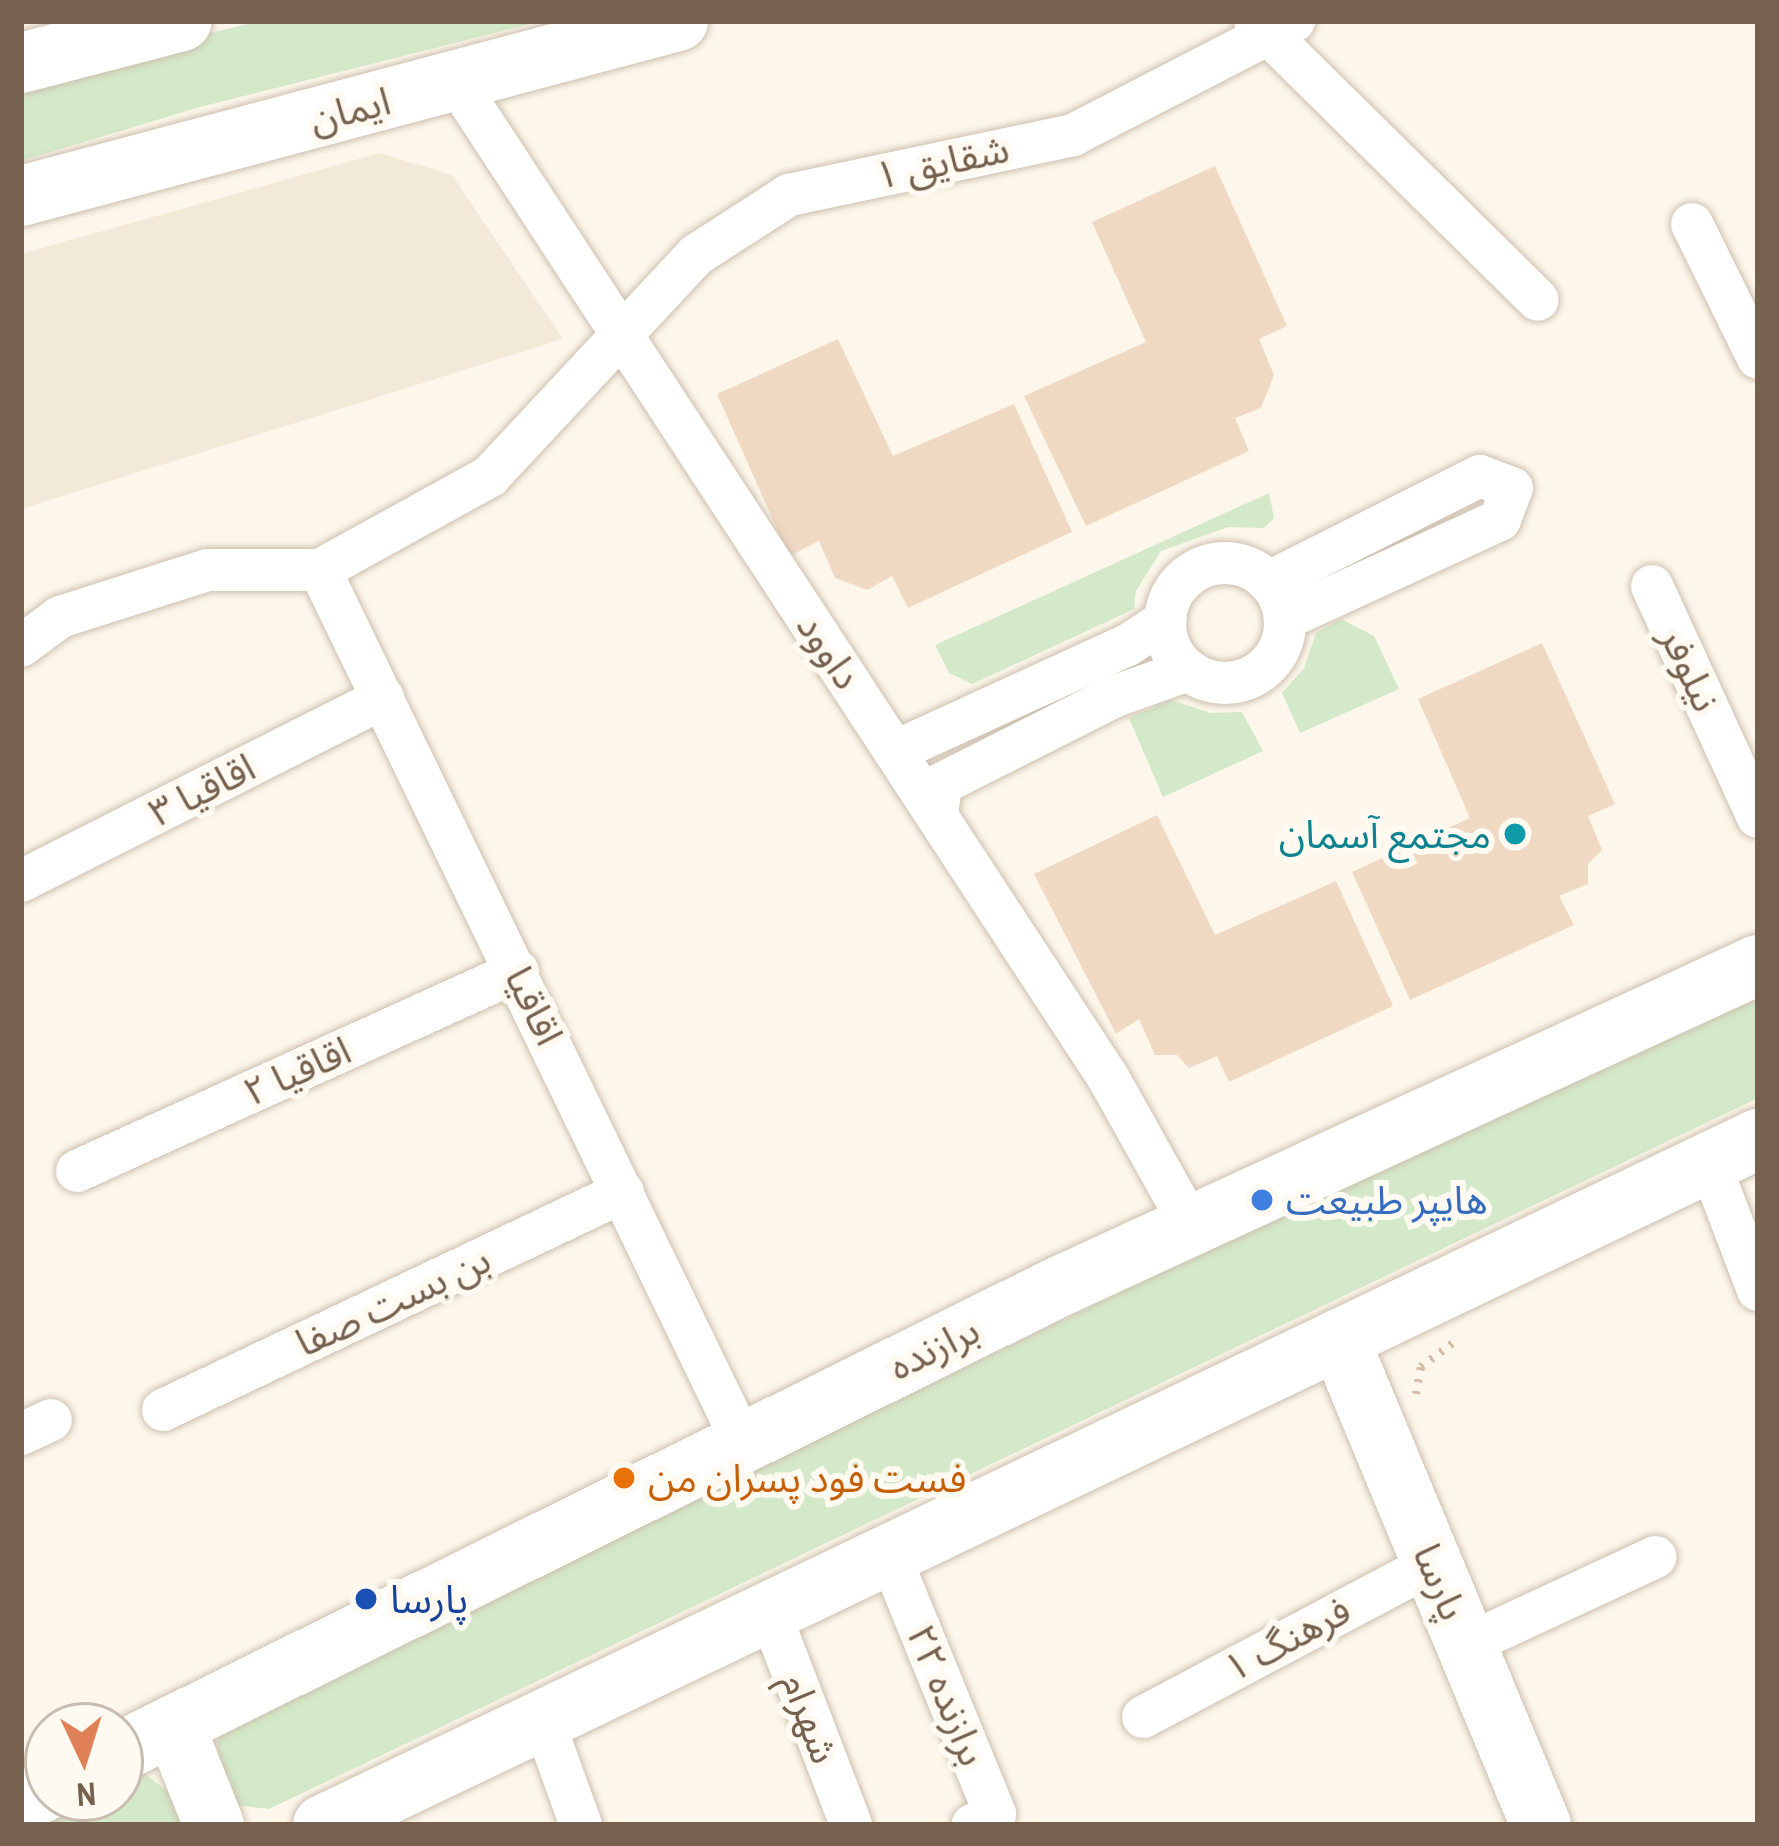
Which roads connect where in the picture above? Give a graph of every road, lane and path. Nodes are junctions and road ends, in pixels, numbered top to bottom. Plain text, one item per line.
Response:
1 (182, 21) edge
2 (678, 21) edge
3 (1272, 26) edge
4 (21, 64) edge
5 (457, 83) junction
6 (21, 196) edge
7 (1692, 224) dead end
8 (1538, 300) dead end
9 (622, 343) junction
10 (1758, 358) edge
11 (320, 571) junction
12 (1652, 586) dead end
13 (1277, 600) junction
14 (1166, 620) junction
15 (21, 646) edge
16 (1188, 670) junction
17 (382, 698) junction
18 (896, 751) junction
19 (937, 814) junction
20 (1758, 817) edge
21 (21, 881) edge
22 (1758, 965) edge
23 (518, 971) junction
24 (1734, 1150) edge
25 (76, 1171) dead end
26 (623, 1192) junction
27 (1191, 1226) junction
28 (1758, 1290) edge
29 (1465, 1334) dead end
30 (1339, 1339) junction
31 (163, 1410) dead end
32 (1415, 1417) dead end
33 (743, 1443) junction
34 (890, 1554) junction
35 (1656, 1557) dead end
36 (1432, 1564) junction
37 (769, 1611) junction
38 (1466, 1645) junction
39 (1143, 1717) dead end
40 (543, 1720) junction
41 (174, 1725) junction
42 (144, 1740) edge
43 (214, 1825) edge
44 (323, 1825) edge
45 (581, 1825) edge
46 (850, 1825) edge
47 (972, 1825) edge
48 (1541, 1825) edge

1 - 4 main road
2 - 5 main road, ایمان
3 - 8 street
3 - 9 street, شقایق ۱
5 - 6 main road, ایمان
5 - 9 street, داوود
7 - 10 street
9 - 11 street, شقایق ۱
9 - 18 street, داوود
11 - 15 street
11 - 17 street, اقاقیا
12 - 20 street, نیلوفر
13 - 13 street
13 - 14 street
13 - 16 street
14 - 16 street
14 - 18 street
16 - 19 street
17 - 21 street, اقاقیا ۳
17 - 23 street, اقاقیا
18 - 19 street, داوود
19 - 27 street, داوود
22 - 27 main road, برازنده
23 - 25 street, اقاقیا ۲
23 - 26 street, اقاقیا
24 - 28 street
24 - 30 main road
26 - 31 street, بن بست صفا
26 - 33 street, اقاقیا
27 - 33 main road, برازنده
29 - 32 path
30 - 34 main road
30 - 36 main road, پارسا
33 - 41 main road, برازنده
34 - 37 main road
34 - 47 street, برازنده ۲۲
35 - 38 street
36 - 38 main road, پارسا
36 - 39 street, فرهنگ ۱
37 - 40 main road
37 - 46 street, شهرام
38 - 48 main road, پارسا
40 - 44 main road
40 - 45 street
41 - 42 main road, برازنده
41 - 43 main road

